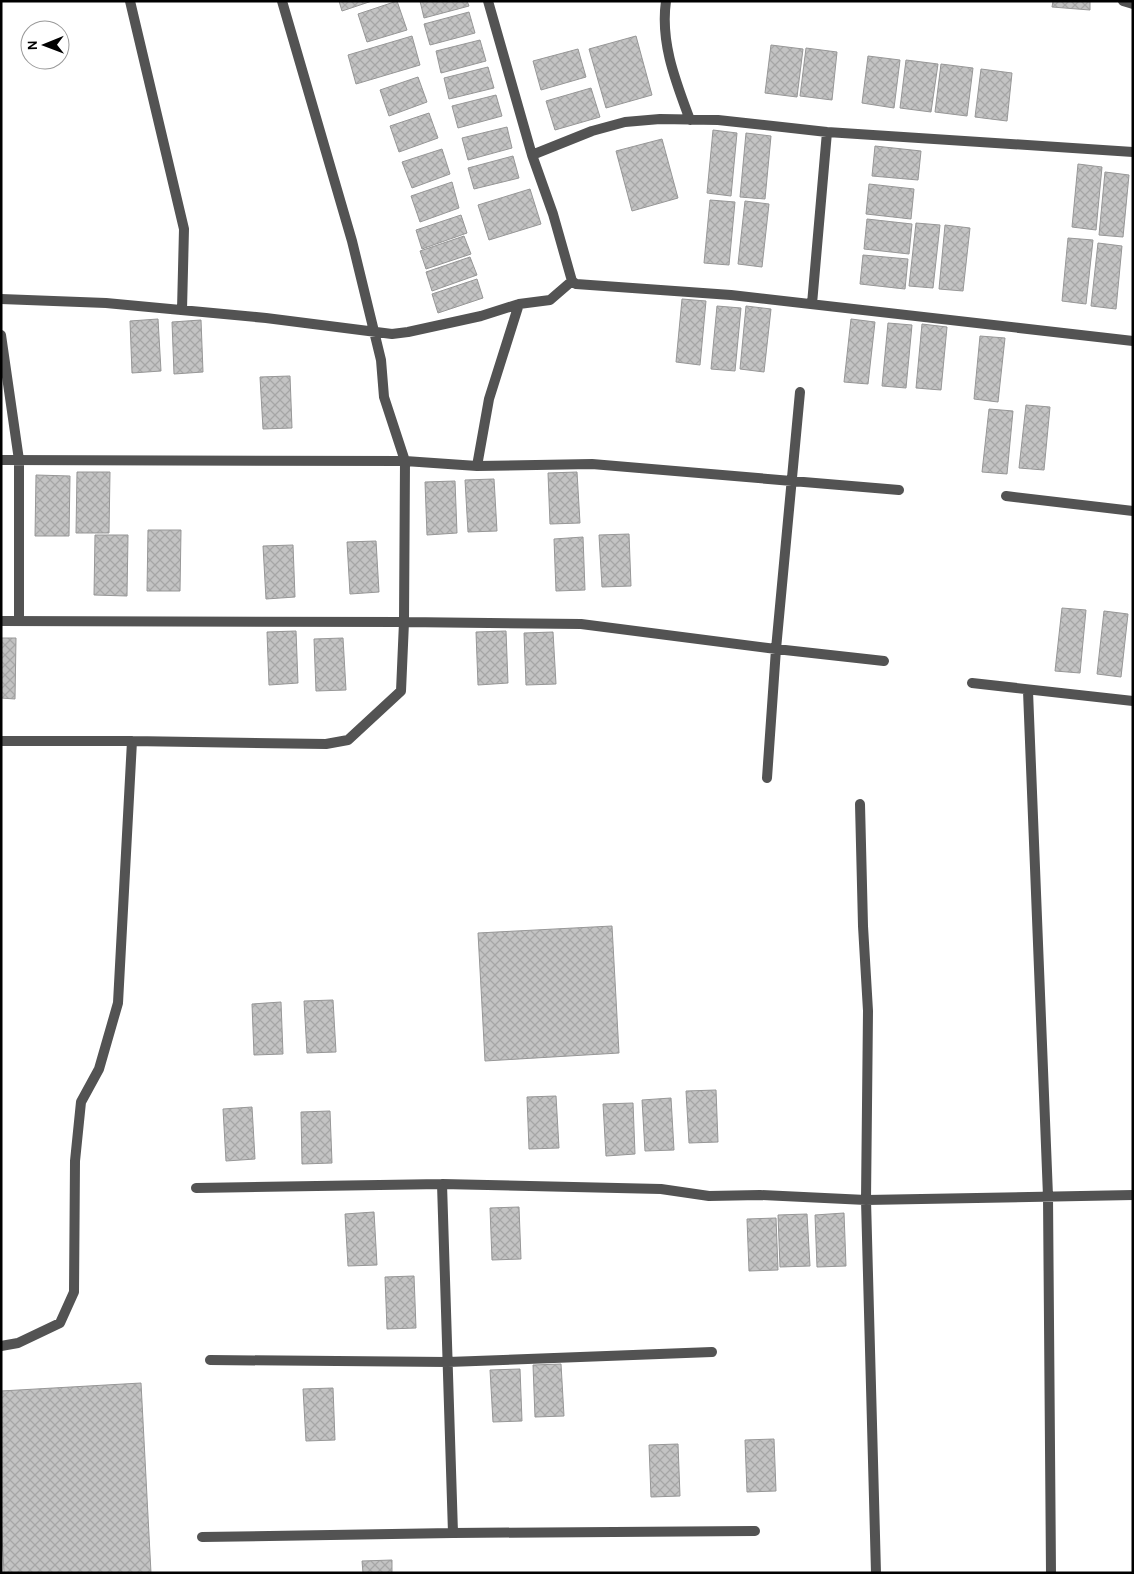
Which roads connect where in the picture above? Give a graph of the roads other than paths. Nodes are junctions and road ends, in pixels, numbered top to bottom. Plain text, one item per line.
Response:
1 (130, 1) edge
2 (282, 1) edge
3 (488, 1) edge
4 (666, 1) edge
5 (1122, 1) edge
6 (1133, 4) edge
7 (690, 120) junction
8 (827, 132) junction
9 (1133, 152) edge
10 (532, 155) junction
11 (572, 282) junction
12 (1, 299) edge
13 (519, 304) junction
14 (812, 304) junction
15 (182, 310) junction
16 (375, 330) junction
17 (1, 336) edge
18 (1133, 341) edge
19 (800, 392) dead end
20 (1, 460) edge
21 (19, 460) junction
22 (405, 461) junction
23 (477, 466) junction
24 (791, 481) junction
25 (899, 490) dead end
26 (1006, 496) dead end
27 (1133, 511) edge
28 (1, 620) edge
29 (19, 620) junction
30 (404, 622) junction
31 (776, 649) junction
32 (884, 661) dead end
33 (972, 683) dead end
34 (1028, 691) junction
35 (1133, 701) edge
36 (1, 741) edge
37 (132, 741) junction
38 (767, 778) dead end
39 (860, 804) dead end
40 (442, 1184) junction
41 (196, 1188) dead end
42 (1133, 1194) edge
43 (1048, 1196) junction
44 (866, 1200) junction
45 (1, 1346) edge
46 (712, 1352) dead end
47 (210, 1360) dead end
48 (448, 1362) junction
49 (755, 1531) dead end
50 (453, 1533) junction
51 (202, 1536) dead end
52 (876, 1573) edge
53 (1050, 1573) edge

1 - 15 street
2 - 16 street
3 - 10 street
4 - 7 street
5 - 6 street
7 - 8 street
7 - 10 street
8 - 9 street
8 - 14 street
10 - 11 street
11 - 13 street
11 - 14 street
12 - 15 street
13 - 16 street
13 - 23 street
14 - 18 street
15 - 16 street
16 - 22 street
17 - 21 street
19 - 24 street
20 - 21 street
21 - 22 street
21 - 29 street
22 - 23 street
22 - 30 street
23 - 24 street
24 - 25 street
24 - 31 street
26 - 27 street
28 - 29 street
29 - 30 street
30 - 31 street
30 - 37 street
31 - 32 street
31 - 38 street
33 - 34 street
34 - 35 street
34 - 43 street
36 - 37 street
37 - 45 street
39 - 44 street
40 - 41 street
40 - 44 street
40 - 48 street
42 - 43 street
43 - 44 street
43 - 53 street
44 - 52 street
46 - 48 street
47 - 48 street
48 - 50 street
49 - 50 street
50 - 51 street

